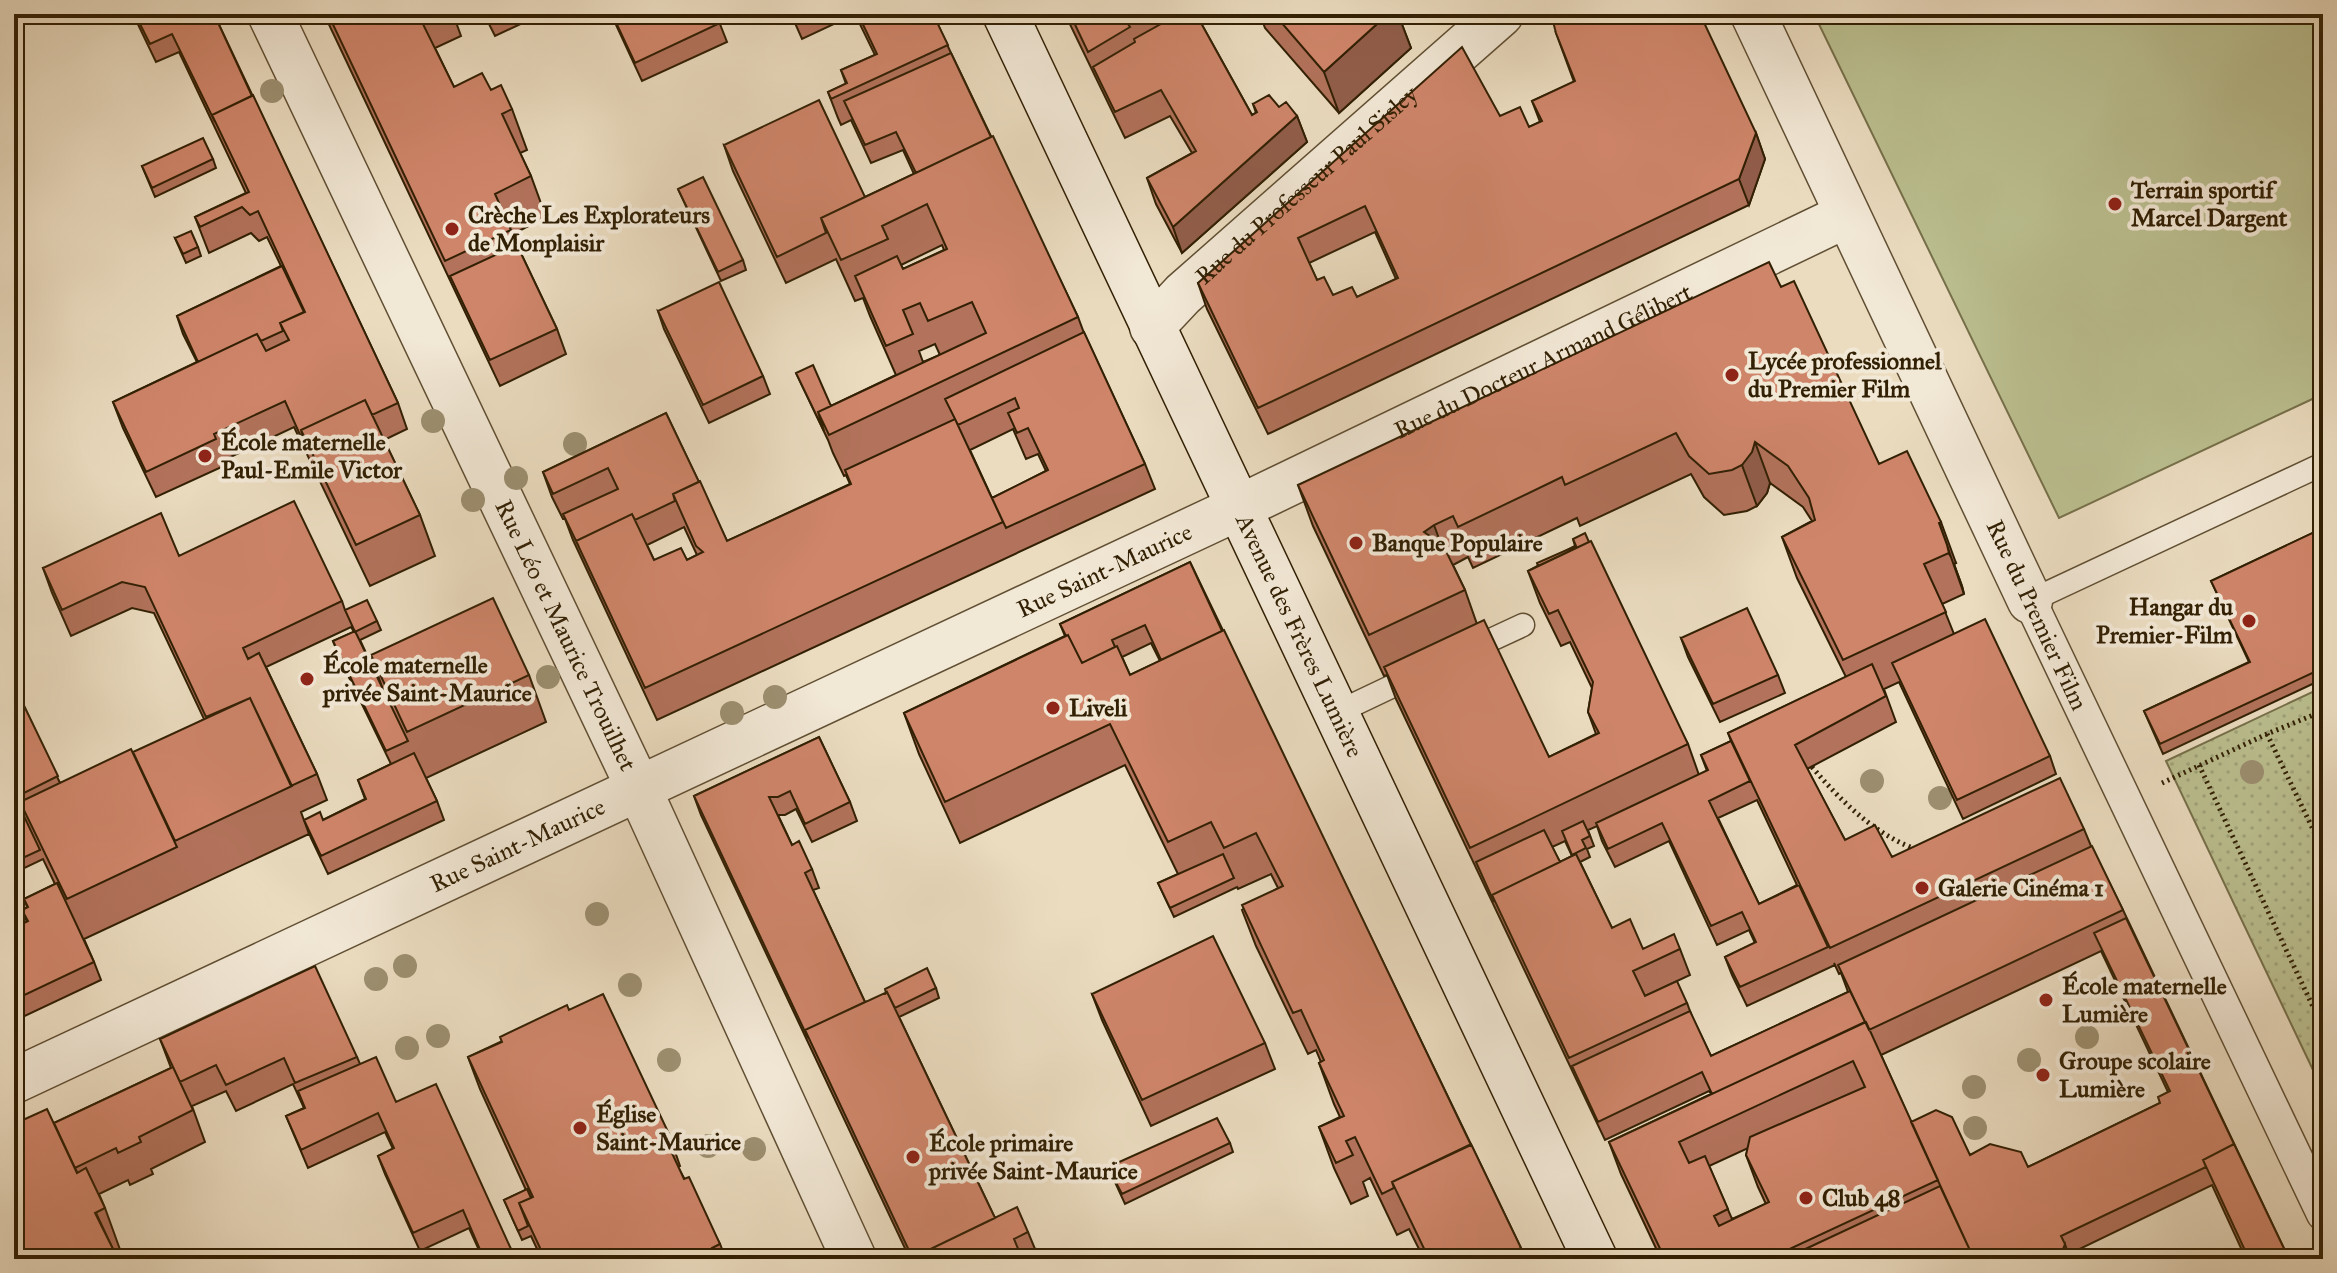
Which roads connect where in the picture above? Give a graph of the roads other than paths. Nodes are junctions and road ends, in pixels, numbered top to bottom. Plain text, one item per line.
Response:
1 (270, 14) edge
2 (1005, 14) edge
3 (1501, 14) edge
4 (1753, 14) edge
5 (1847, 215) junction
6 (1152, 327) junction
7 (2323, 464) edge
8 (1238, 508) junction
9 (2030, 601) junction
10 (1523, 625) dead end
11 (1336, 713) junction
12 (638, 787) junction
13 (14, 1081) edge
14 (2323, 1214) edge
15 (854, 1259) edge
16 (1595, 1259) edge

1 - 12 street, Rue Léo et Maurice Trouilhet
2 - 6 street, Avenue des Frères Lumière
3 - 6 street, Rue du Professeur Paul Sisley
4 - 5 street, Rue du Premier Film
5 - 8 street, Rue du Docteur Armand Gélibert
5 - 9 street, Rue du Premier Film
6 - 8 street, Avenue des Frères Lumière
7 - 9 lane
8 - 11 street, Avenue des Frères Lumière
8 - 12 street, Rue Saint-Maurice
9 - 14 street, Rue du Premier Film
10 - 11 lane
11 - 16 street, Avenue des Frères Lumière
12 - 13 street, Rue Saint-Maurice
12 - 15 street, Rue Léo et Maurice Trouilhet

